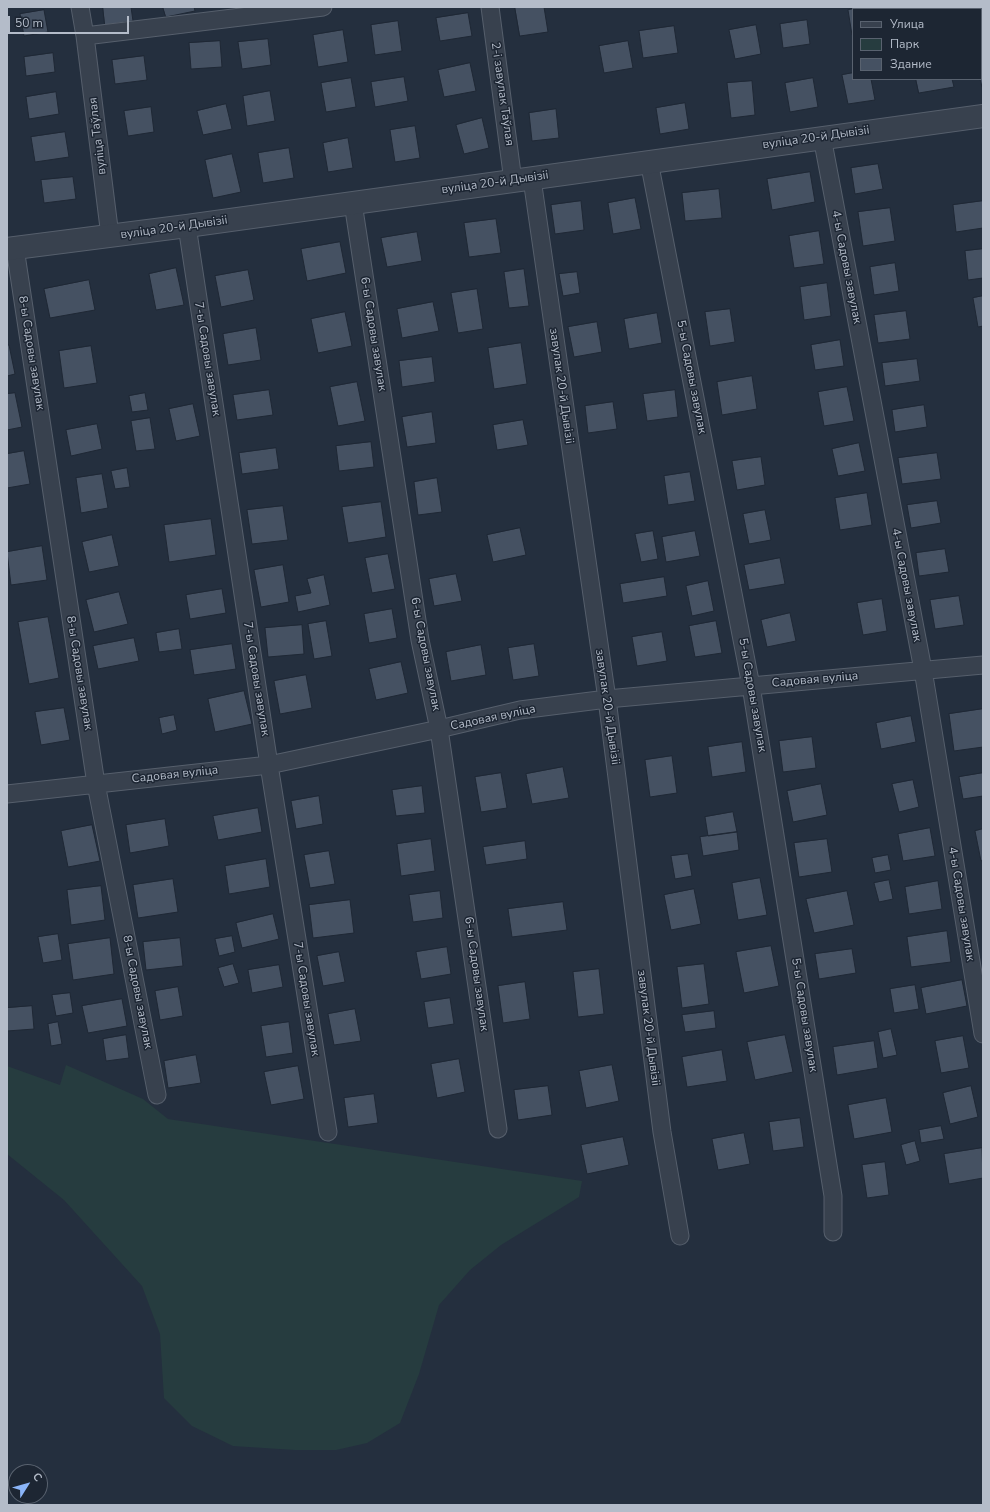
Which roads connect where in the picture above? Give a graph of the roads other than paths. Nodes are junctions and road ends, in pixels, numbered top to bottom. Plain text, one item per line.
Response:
1 (80, 7) edge
2 (322, 7) edge
3 (490, 7) edge
4 (274, 10) edge
5 (85, 36) junction
6 (983, 116) edge
7 (822, 138) junction
8 (649, 162) junction
9 (523, 180) junction
10 (353, 203) junction
11 (187, 226) junction
12 (110, 236) junction
13 (11, 249) edge
14 (983, 665) edge
15 (923, 670) junction
16 (752, 686) junction
17 (606, 699) junction
18 (439, 729) junction
19 (269, 765) junction
20 (96, 784) junction
21 (7, 794) edge
22 (983, 1034) edge
23 (158, 1095) dead end
24 (498, 1129) dead end
25 (328, 1132) dead end
26 (833, 1232) dead end
27 (680, 1236) dead end

1 - 5 street, вуліца Таўлая
2 - 4 street
3 - 9 street, 2-і завулак Таўлая
4 - 5 street
5 - 12 street, вуліца Таўлая
6 - 7 street, вуліца 20-й Дывізіі
7 - 8 street, вуліца 20-й Дывізіі
7 - 15 street, 4-ы Садовы завулак
8 - 9 street, вуліца 20-й Дывізіі
8 - 16 street, 5-ы Садовы завулак
9 - 10 street, вуліца 20-й Дывізіі
9 - 17 street, завулак 20-й Дывізіі
10 - 11 street, вуліца 20-й Дывізіі
10 - 18 street, 6-ы Садовы завулак
11 - 12 street, вуліца 20-й Дывізіі
11 - 19 street, 7-ы Садовы завулак
12 - 13 street, вуліца 20-й Дывізіі
13 - 20 street, 8-ы Садовы завулак
14 - 15 street, Садовая вуліца
15 - 16 street, Садовая вуліца
15 - 22 street, 4-ы Садовы завулак
16 - 17 street, Садовая вуліца
16 - 26 street, 5-ы Садовы завулак
17 - 18 street, Садовая вуліца
17 - 27 street, завулак 20-й Дывізіі
18 - 19 street, Садовая вуліца
18 - 24 street, 6-ы Садовы завулак
19 - 20 street, Садовая вуліца
19 - 25 street, 7-ы Садовы завулак
20 - 21 street, Садовая вуліца
20 - 23 street, 8-ы Садовы завулак

